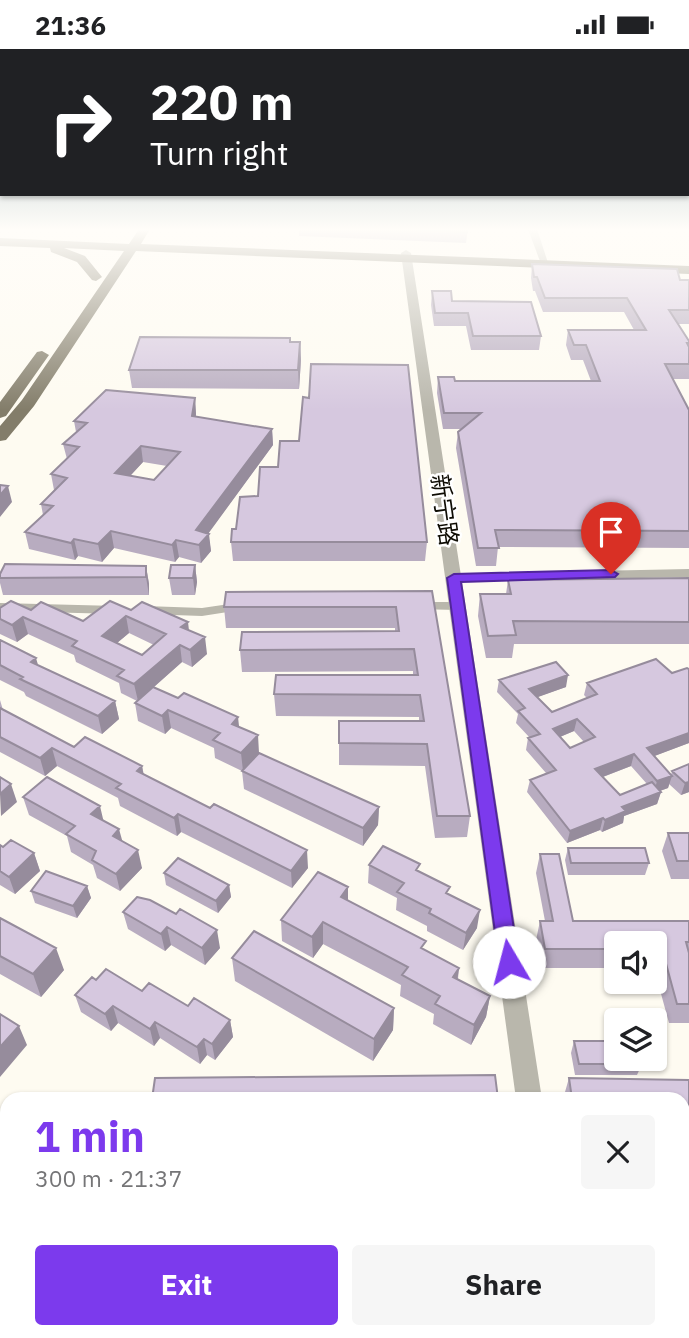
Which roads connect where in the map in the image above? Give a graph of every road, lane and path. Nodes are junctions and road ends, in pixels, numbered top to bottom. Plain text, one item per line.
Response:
1 (87, 289) edge
2 (92, 289) edge
3 (412, 289) edge
4 (0, 413) edge
5 (0, 436) edge
6 (689, 573) edge
7 (454, 578) junction
8 (257, 606) edge
9 (404, 606) edge
10 (458, 606) junction
11 (0, 607) edge
12 (528, 1092) edge

1 - 4 main road
2 - 5 main road
3 - 7 street, 新宁路
6 - 7 street
7 - 10 street, 新宁路
8 - 11 street
9 - 10 street
10 - 12 street, 新宁路

